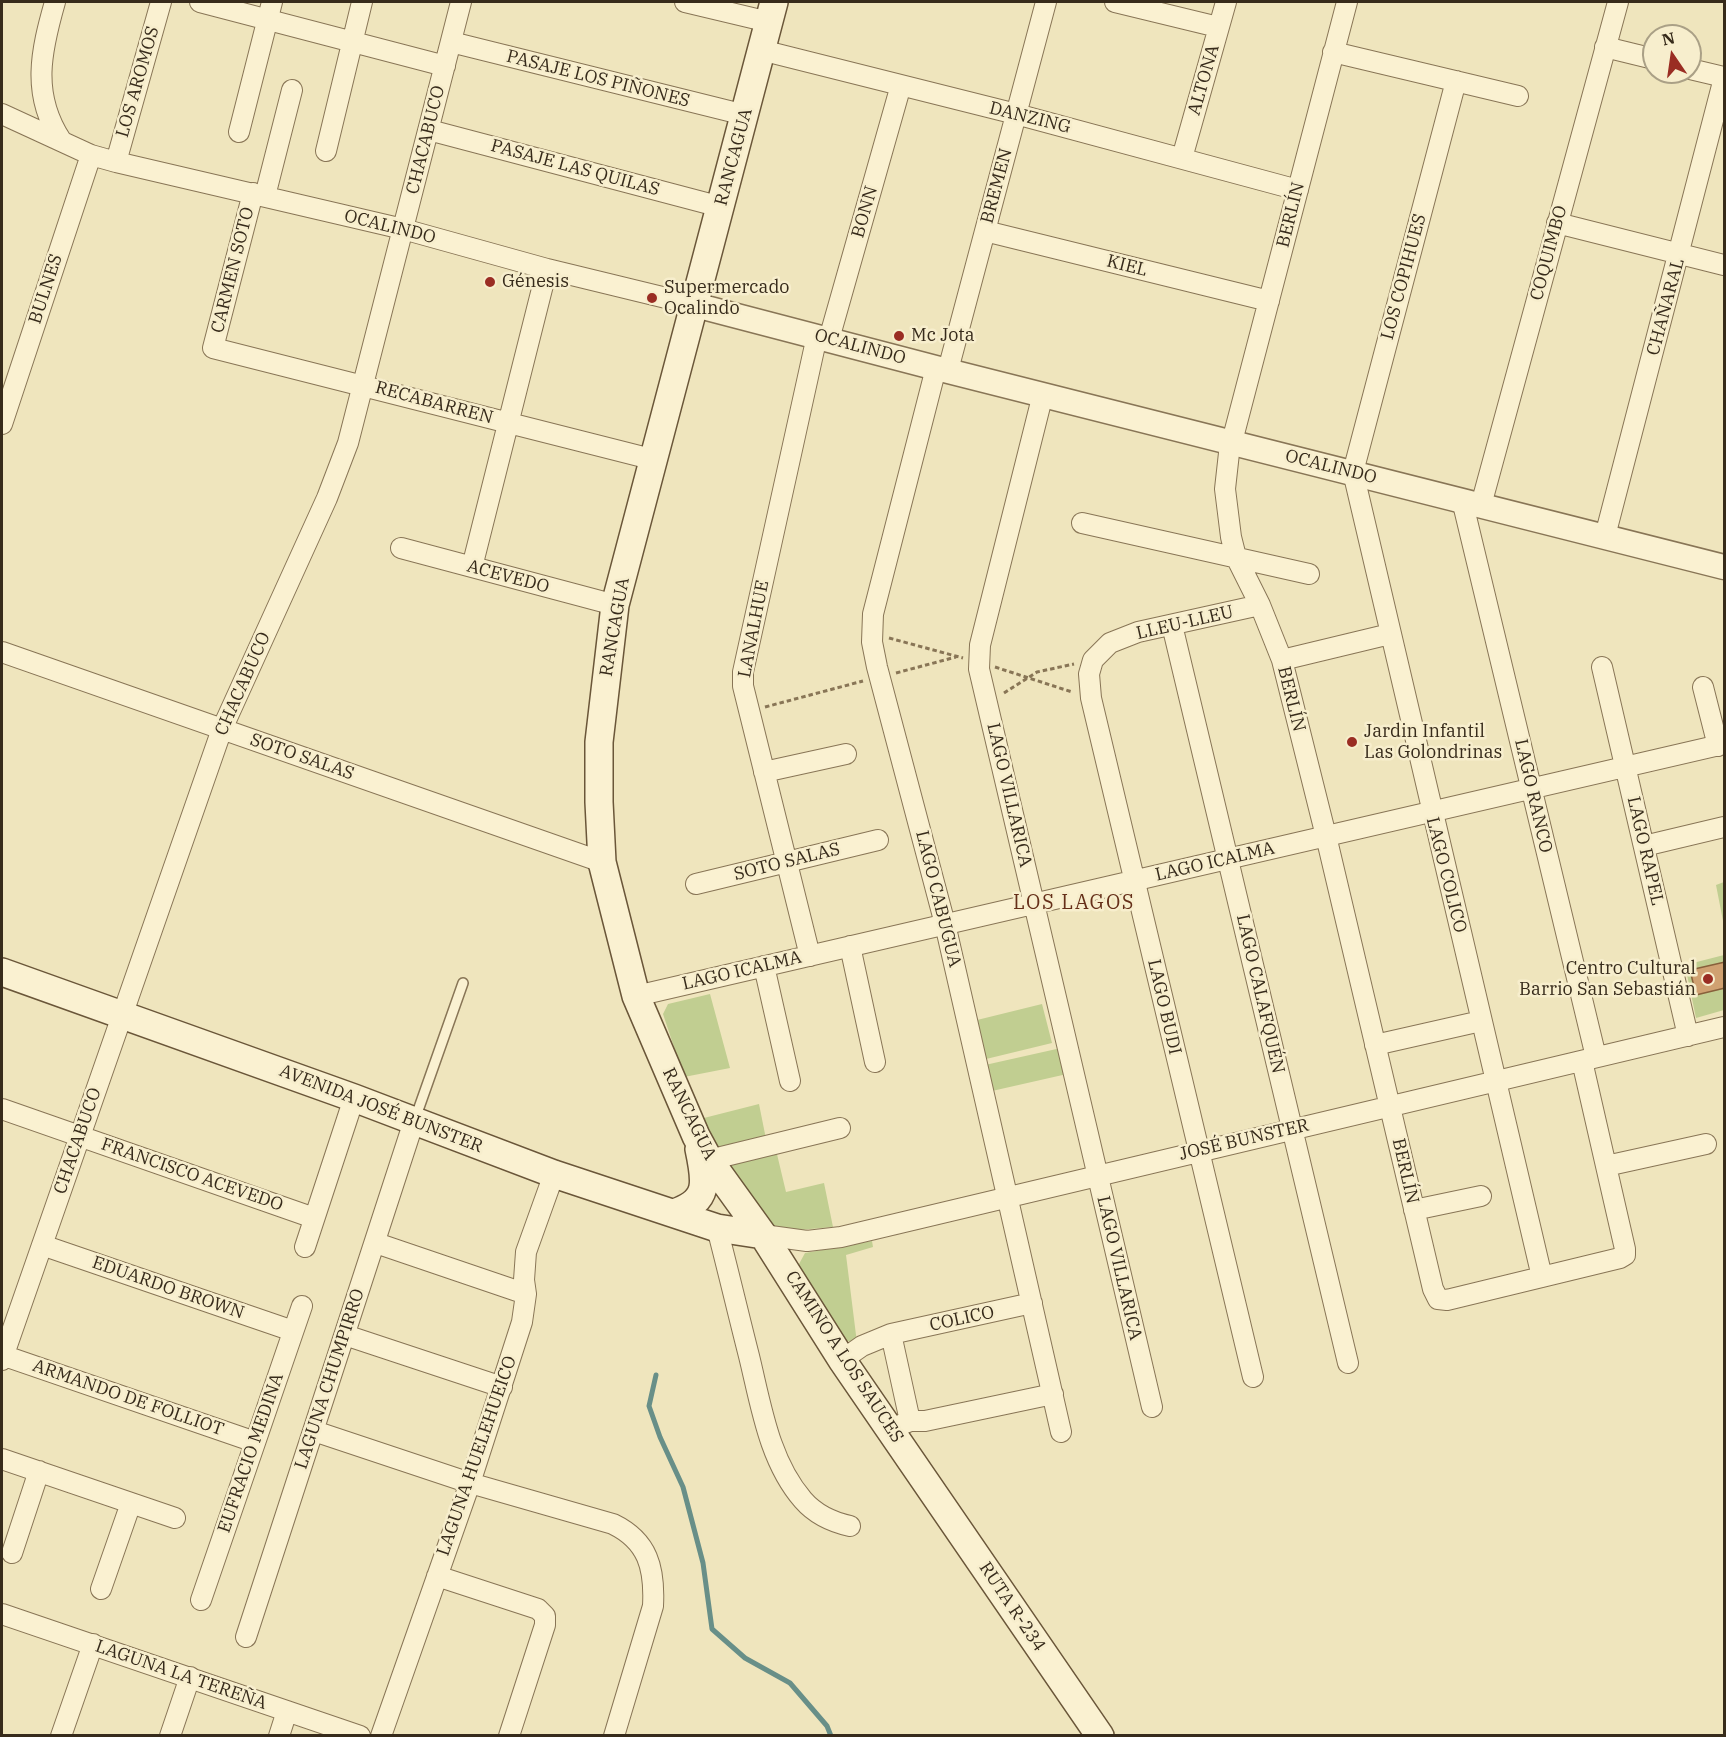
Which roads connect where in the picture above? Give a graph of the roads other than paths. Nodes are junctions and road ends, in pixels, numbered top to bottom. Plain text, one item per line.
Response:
1 (55, 2) edge
2 (161, 2) edge
3 (200, 2) edge
4 (363, 2) edge
5 (461, 2) edge
6 (685, 2) edge
7 (1046, 2) edge
8 (1115, 2) edge
9 (1226, 2) edge
10 (1347, 2) edge
11 (1618, 2) edge
12 (270, 10) edge
13 (772, 12) edge
14 (1218, 27) junction
15 (353, 41) junction
16 (451, 42) junction
17 (1605, 47) junction
18 (761, 50) junction
19 (1334, 52) junction
20 (1642, 56) edge
21 (445, 66) junction
22 (1702, 72) edge
23 (1725, 78) edge
24 (1456, 81) junction
25 (901, 85) junction
26 (292, 90) dead end
27 (1518, 96) dead end
28 (2, 114) edge
29 (1016, 114) junction
30 (745, 115) junction
31 (429, 130) junction
32 (239, 132) dead end
33 (61, 140) junction
34 (326, 151) dead end
35 (91, 154) junction
36 (1182, 158) junction
37 (116, 162) junction
38 (1298, 190) junction
39 (259, 194) junction
40 (721, 207) junction
41 (1557, 223) junction
42 (403, 229) junction
43 (985, 231) junction
44 (1680, 254) junction
45 (1725, 265) edge
46 (546, 268) junction
47 (1269, 301) junction
48 (695, 305) junction
49 (823, 337) junction
50 (213, 348) joint
51 (942, 369) junction
52 (362, 384) junction
53 (1043, 394) junction
54 (507, 422) junction
55 (2, 424) edge
56 (1233, 442) junction
57 (654, 460) junction
58 (1353, 472) junction
59 (1472, 502) junction
60 (1082, 523) dead end
61 (1605, 536) junction
62 (401, 548) dead end
63 (1236, 557) junction
64 (472, 567) junction
65 (1725, 567) edge
66 (1309, 574) dead end
67 (615, 605) junction
68 (1260, 605) junction
69 (1172, 624) junction
70 (1390, 634) junction
71 (2, 652) edge
72 (1093, 660) joint
73 (1282, 660) junction
74 (1602, 667) dead end
75 (1703, 687) dead end
76 (222, 729) junction
77 (1721, 745) edge
78 (846, 754) dead end
79 (1626, 767) junction
80 (764, 772) junction
81 (1531, 789) junction
82 (1431, 812) junction
83 (1725, 827) edge
84 (1326, 836) junction
85 (878, 840) dead end
86 (1644, 846) junction
87 (1227, 859) junction
88 (602, 862) junction
89 (787, 863) junction
90 (1134, 881) junction
91 (696, 884) dead end
92 (1035, 904) junction
93 (945, 924) junction
94 (850, 946) junction
95 (810, 956) junction
96 (764, 966) junction
97 (2, 972) edge
98 (464, 983) dead end
99 (636, 996) junction
100 (123, 1015) junction
101 (1481, 1021) junction
102 (1725, 1027) edge
103 (1688, 1036) junction
104 (1375, 1045) junction
105 (1589, 1059) junction
106 (875, 1062) dead end
107 (790, 1081) dead end
108 (1494, 1081) junction
109 (354, 1098) junction
110 (1390, 1106) junction
111 (2, 1109) edge
112 (414, 1121) junction
113 (840, 1128) dead end
114 (1292, 1129) junction
115 (80, 1136) junction
116 (696, 1136) junction
117 (1706, 1144) dead end
118 (1199, 1151) junction
119 (709, 1160) junction
120 (1606, 1166) junction
121 (554, 1174) junction
122 (1097, 1175) junction
123 (1481, 1196) dead end
124 (1008, 1197) junction
125 (1414, 1210) junction
126 (674, 1213) junction
127 (314, 1218) junction
128 (717, 1227) junction
129 (763, 1234) junction
130 (376, 1243) junction
131 (42, 1245) junction
132 (305, 1247) dead end
133 (1542, 1277) junction
134 (526, 1294) junction
135 (1032, 1304) junction
136 (302, 1306) dead end
137 (293, 1331) junction
138 (891, 1334) junction
139 (345, 1335) junction
140 (2, 1357) edge
141 (842, 1360) junction
142 (1348, 1363) dead end
143 (1253, 1377) dead end
144 (502, 1387) junction
145 (1053, 1394) junction
146 (1152, 1407) dead end
147 (908, 1424) junction
148 (314, 1431) junction
149 (1061, 1432) dead end
150 (255, 1442) junction
151 (2, 1459) edge
152 (39, 1472) junction
153 (925, 1479) joint
154 (470, 1483) junction
155 (131, 1503) junction
156 (175, 1518) dead end
157 (850, 1526) dead end
158 (12, 1553) dead end
159 (437, 1576) junction
160 (100, 1589) dead end
161 (201, 1600) dead end
162 (2, 1614) edge
163 (246, 1637) dead end
164 (93, 1644) junction
165 (190, 1677) junction
166 (287, 1710) junction
167 (62, 1736) edge
168 (170, 1736) edge
169 (279, 1736) edge
170 (360, 1736) edge
171 (381, 1736) edge
172 (509, 1736) edge
173 (614, 1736) edge
174 (1100, 1736) edge

1 - 33 street
2 - 37 street, LOS AROMOS
3 - 12 street
4 - 15 street
5 - 16 street, CHACABUCO
6 - 13 street
7 - 29 street, BREMEN
8 - 14 street
9 - 14 street, ALTONA
10 - 19 street, BERLÍN
11 - 17 street, COQUIMBO
12 - 15 street
12 - 32 street
13 - 18 main road, RANCAGUA
14 - 36 street, ALTONA
15 - 21 street
15 - 34 street
16 - 21 street, CHACABUCO
16 - 30 street, PASAJE LOS PIÑONES
17 - 20 street
17 - 41 street, COQUIMBO
18 - 25 street, DANZING
18 - 30 main road, RANCAGUA
19 - 24 street
19 - 38 street, BERLÍN
21 - 31 street, CHACABUCO
22 - 23 street
23 - 44 street, CHAÑARAL
24 - 27 street
24 - 58 street, LOS COPIHUES
25 - 29 street, DANZING
25 - 49 street, BONN
26 - 39 street, CARMEN SOTO
28 - 33 street, OCALINDO
29 - 36 street, DANZING
29 - 43 street, BREMEN
30 - 40 main road, RANCAGUA
31 - 40 street, PASAJE LAS QUILAS
31 - 42 street, CHACABUCO
33 - 35 street, OCALINDO
35 - 37 street, OCALINDO
35 - 55 street, BULNES
36 - 38 street, DANZING
37 - 39 street, OCALINDO
38 - 47 street, BERLÍN
39 - 42 street, OCALINDO
39 - 50 street, CARMEN SOTO
40 - 48 main road, RANCAGUA
41 - 44 street
41 - 59 street, COQUIMBO
42 - 46 street, OCALINDO
42 - 52 street, CHACABUCO
43 - 47 street, KIEL
43 - 51 street, BREMEN
44 - 45 street
44 - 61 street, CHAÑARAL
46 - 48 street, OCALINDO
46 - 54 street
47 - 56 street, BERLÍN
48 - 49 street, OCALINDO
48 - 57 main road, RANCAGUA
49 - 51 street, OCALINDO
49 - 80 street, LANALHUE
50 - 52 street, RECABARREN
51 - 53 street, OCALINDO
51 - 93 street, LAGO CABUGUA
52 - 54 street, RECABARREN
52 - 76 street, CHACABUCO
53 - 56 street, OCALINDO
53 - 92 street, LAGO VILLARICA
54 - 57 street, RECABARREN
54 - 64 street
56 - 58 street, OCALINDO
56 - 63 street, BERLÍN
57 - 67 main road, RANCAGUA
58 - 59 street, OCALINDO
58 - 70 street, LAGO COLICO
59 - 61 street, OCALINDO
59 - 81 street, LAGO RANCO
60 - 63 street
61 - 65 street, OCALINDO
62 - 64 street, ACEVEDO
63 - 66 street
63 - 68 street, BERLÍN
64 - 67 street, ACEVEDO
67 - 88 main road, RANCAGUA
68 - 69 street, LLEU-LLEU
68 - 73 street, BERLÍN
69 - 72 street, LLEU-LLEU
69 - 87 street, LAGO CALAFQUÉN
70 - 73 street
70 - 82 street, LAGO COLICO
71 - 76 street, SOTO SALAS
72 - 90 street, LAGO BUDI
73 - 84 street, BERLÍN
74 - 79 street, LAGO RAPEL
75 - 77 street
76 - 88 street, SOTO SALAS
76 - 100 street, CHACABUCO
77 - 79 street, LAGO ICALMA
78 - 80 street
79 - 81 street, LAGO ICALMA
79 - 86 street, LAGO RAPEL
80 - 89 street, LANALHUE
81 - 82 street, LAGO ICALMA
81 - 105 street, LAGO RANCO
82 - 84 street, LAGO ICALMA
82 - 101 street, LAGO COLICO
83 - 86 street
84 - 87 street, LAGO ICALMA
84 - 104 street, BERLÍN
85 - 89 street, SOTO SALAS
86 - 103 street, LAGO RAPEL
87 - 90 street, LAGO ICALMA
87 - 114 street, LAGO CALAFQUÉN
88 - 99 main road, RANCAGUA
89 - 91 street, SOTO SALAS
89 - 95 street, LANALHUE
90 - 92 street, LAGO ICALMA
90 - 118 street, LAGO BUDI
92 - 93 street, LAGO ICALMA
92 - 122 street, LAGO VILLARICA
93 - 94 street, LAGO ICALMA
93 - 124 street, LAGO CABUGUA
94 - 95 street, LAGO ICALMA
94 - 106 street
95 - 96 street, LAGO ICALMA
96 - 99 street, LAGO ICALMA
96 - 107 street
97 - 100 main road, AVENIDA JOSÉ BUNSTER
98 - 112 lane
99 - 116 main road, RANCAGUA
100 - 109 main road, AVENIDA JOSÉ BUNSTER
100 - 115 street, CHACABUCO
101 - 104 street
101 - 108 street, LAGO COLICO
102 - 103 street, JOSÉ BUNSTER
103 - 105 street, JOSÉ BUNSTER
104 - 110 street, BERLÍN
105 - 108 street, JOSÉ BUNSTER
105 - 120 street, LAGO RANCO
108 - 110 street, JOSÉ BUNSTER
108 - 133 street, LAGO COLICO
109 - 112 main road, AVENIDA JOSÉ BUNSTER
109 - 127 street
110 - 114 street, JOSÉ BUNSTER
110 - 125 street, BERLÍN
111 - 115 street, FRANCISCO ACEVEDO
112 - 121 main road, AVENIDA JOSÉ BUNSTER
112 - 130 street, LAGUNA CHUMPIRRO
113 - 119 street
114 - 118 street, JOSÉ BUNSTER
114 - 142 street, LAGO CALAFQUÉN
115 - 127 street, FRANCISCO ACEVEDO
115 - 131 street, CHACABUCO
116 - 119 main road, RANCAGUA
116 - 126 main road
117 - 120 street
118 - 122 street, JOSÉ BUNSTER
118 - 143 street, LAGO BUDI
119 - 129 main road, RANCAGUA
120 - 133 street, LAGO RANCO
121 - 126 main road, AVENIDA JOSÉ BUNSTER
121 - 134 street, LAGUNA HUELEHUEICO
122 - 124 street, JOSÉ BUNSTER
122 - 146 street, LAGO VILLARICA
123 - 125 street
124 - 129 street, JOSÉ BUNSTER
124 - 135 street, LAGO CABUGUA
125 - 133 street, BERLÍN
126 - 128 main road, AVENIDA JOSÉ BUNSTER
127 - 132 street
128 - 129 main road, AVENIDA JOSÉ BUNSTER
128 - 157 street
129 - 141 main road, CAMINO A LOS SAUCES
130 - 134 street
130 - 139 street, LAGUNA CHUMPIRRO
131 - 137 street, EDUARDO BROWN
131 - 140 street, CHACABUCO
134 - 144 street, LAGUNA HUELEHUEICO
135 - 138 street, COLICO
135 - 145 street, LAGO CABUGUA
136 - 137 street, EUFRACIO MEDINA
137 - 150 street, EUFRACIO MEDINA
138 - 141 street, COLICO
138 - 147 street
139 - 144 street
139 - 148 street, LAGUNA CHUMPIRRO
140 - 150 street, ARMANDO DE FOLLIOT
141 - 147 main road, CAMINO A LOS SAUCES
144 - 154 street, LAGUNA HUELEHUEICO
145 - 147 street
145 - 149 street, LAGO CABUGUA
147 - 153 main road, CAMINO A LOS SAUCES
148 - 154 street
148 - 163 street, LAGUNA CHUMPIRRO
150 - 161 street, EUFRACIO MEDINA
151 - 152 street
152 - 155 street
152 - 158 street
153 - 174 main road, RUTA R-234
154 - 159 street, LAGUNA HUELEHUEICO
154 - 173 street
155 - 156 street
155 - 160 street
159 - 171 street, LAGUNA HUELEHUEICO
159 - 172 street
162 - 164 street, LAGUNA LA TEREÑA
164 - 165 street, LAGUNA LA TEREÑA
164 - 167 street
165 - 166 street, LAGUNA LA TEREÑA
165 - 168 street
166 - 169 street
166 - 170 street, LAGUNA LA TEREÑA

